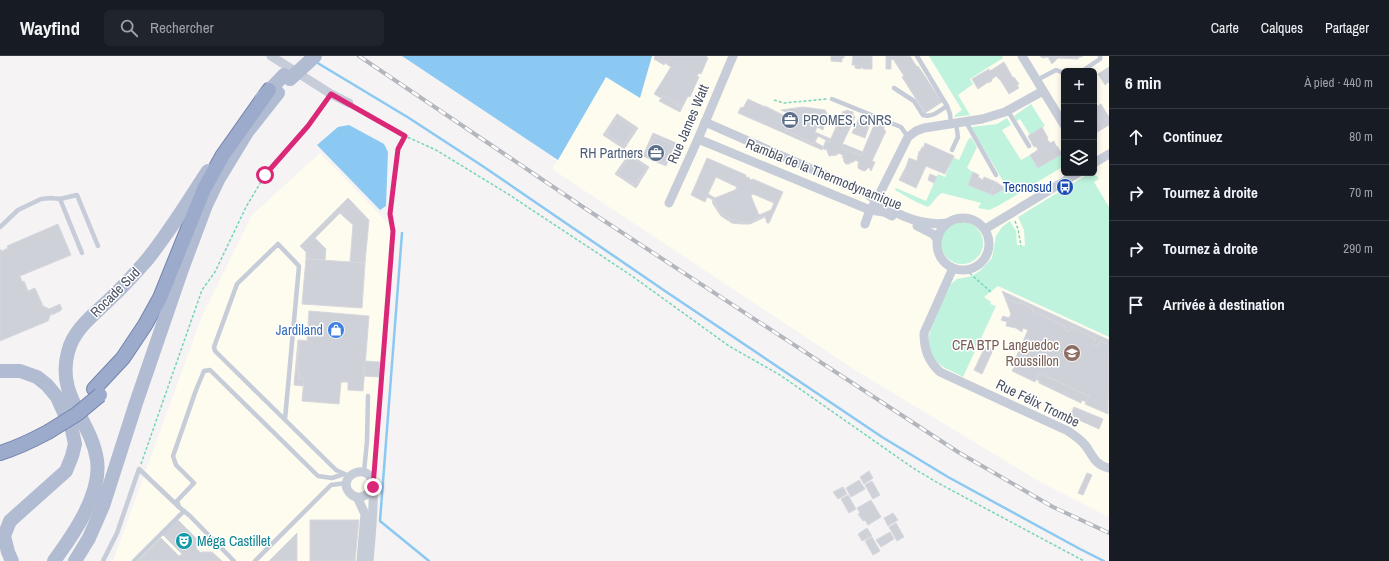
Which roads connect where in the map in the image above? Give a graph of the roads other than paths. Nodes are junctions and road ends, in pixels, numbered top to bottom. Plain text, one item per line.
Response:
1 (271, 56) edge
2 (304, 56) edge
3 (315, 56) edge
4 (733, 56) edge
5 (917, 56) edge
6 (1022, 56) edge
7 (1100, 56) edge
8 (1086, 68) edge
9 (1061, 72) edge
10 (287, 77) junction
11 (1037, 80) junction
12 (894, 88) dead end
13 (269, 90) junction
14 (1043, 91) junction
15 (832, 99) road end
16 (349, 103) road end
17 (947, 106) junction
18 (1008, 111) junction
19 (1061, 120) edge
20 (705, 122) junction
21 (966, 122) junction
22 (954, 124) junction
23 (908, 137) junction
24 (698, 139) junction
25 (1029, 146) dead end
26 (952, 150) dead end
27 (1109, 154) edge
28 (1097, 161) edge
29 (996, 175) dead end
30 (1073, 176) edge
31 (60, 199) junction
32 (876, 201) junction
33 (669, 204) dead end
34 (870, 210) junction
35 (947, 223) junction
36 (865, 224) dead end
37 (0, 227) edge
38 (985, 229) junction
39 (937, 239) junction
40 (98, 246) dead end
41 (82, 253) dead end
42 (953, 268) junction
43 (182, 269) junction
44 (0, 371) edge
45 (0, 380) edge
46 (97, 392) junction
47 (368, 396) dead end
48 (285, 419) junction
49 (48, 427) junction
50 (0, 443) edge
51 (0, 453) edge
52 (1109, 468) edge
53 (364, 472) junction
54 (346, 478) junction
55 (373, 484) junction
56 (357, 498) junction
57 (179, 507) junction
58 (184, 511) junction
59 (0, 526) edge
60 (12, 561) edge
61 (54, 561) edge
62 (75, 561) edge
63 (103, 561) edge
64 (134, 561) edge
65 (234, 561) edge
66 (255, 561) edge
67 (361, 561) edge
68 (369, 561) edge

1 - 16 street
2 - 10 main road, Rocade Sud
3 - 10 main road, Rocade Sud, bridge
4 - 20 street, Rue James Watt
5 - 17 lane
6 - 11 street
7 - 8 lane
9 - 11 lane
10 - 13 main road, Rocade Sud
10 - 43 main road, Rocade Sud
11 - 14 street
12 - 17 lane
13 - 46 highway
13 - 61 main road, Rocade Sud
14 - 18 street
14 - 19 street
15 - 23 lane
17 - 22 lane
18 - 21 street
18 - 25 lane
20 - 24 street, Rue James Watt
20 - 32 street, Rambla de la Thermodynamique
21 - 22 street
21 - 29 lane
22 - 23 street
22 - 26 lane
23 - 32 street
24 - 33 street, Rue James Watt
24 - 34 street, Rambla de la Thermodynamique
27 - 28 street
30 - 38 street
31 - 37 lane
31 - 40 lane
31 - 41 lane
32 - 34 street
32 - 35 street, Rambla de la Thermodynamique
34 - 36 street
34 - 39 street, Rambla de la Thermodynamique
35 - 38 street
35 - 39 street
38 - 42 street
39 - 42 street
42 - 52 street, Rue Félix Trombe
43 - 46 highway
43 - 62 main road, Rocade Sud
44 - 60 main road
45 - 59 main road
46 - 49 highway
47 - 53 lane
48 - 48 lane
48 - 54 lane
49 - 50 highway
49 - 51 highway
53 - 54 street
53 - 55 street
54 - 56 street
54 - 57 lane
54 - 66 lane
55 - 56 street
55 - 68 street
56 - 67 street
57 - 58 lane
57 - 63 lane
58 - 64 lane
58 - 65 lane

